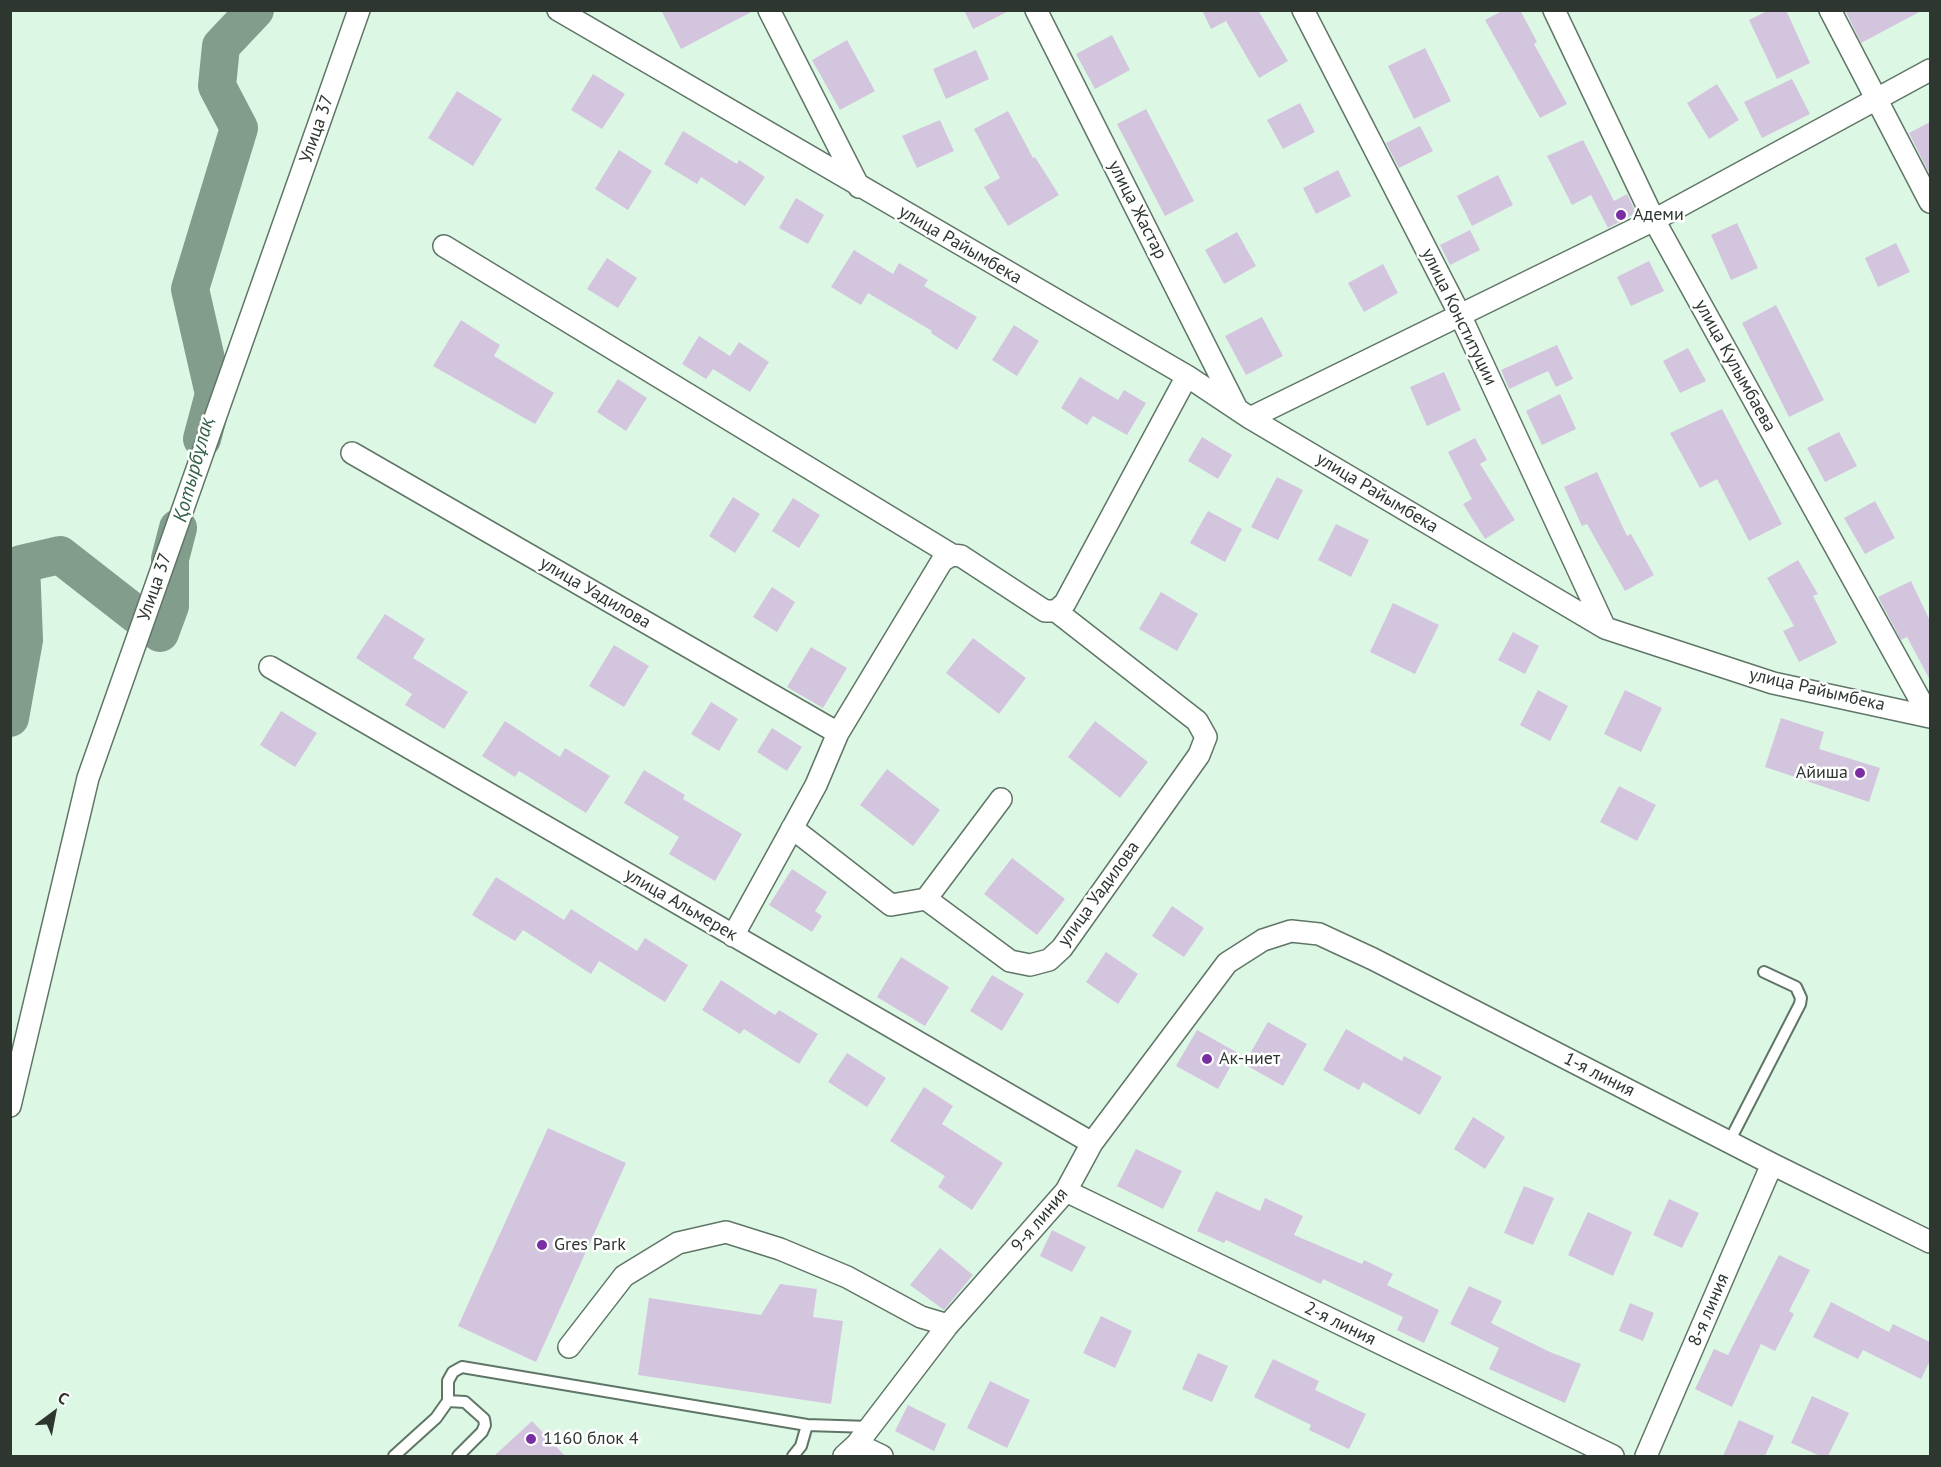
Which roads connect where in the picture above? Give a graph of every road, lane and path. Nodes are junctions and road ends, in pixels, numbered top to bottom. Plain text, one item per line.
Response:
1 (359, 10) edge
2 (558, 10) edge
3 (769, 10) edge
4 (1036, 10) edge
5 (1303, 10) edge
6 (1554, 10) edge
7 (1830, 10) edge
8 (1930, 70) edge
9 (1877, 97) junction
10 (859, 187) junction
11 (1930, 202) edge
12 (1654, 220) junction
13 (444, 246) dead end
14 (1461, 317) junction
15 (1187, 376) junction
16 (1244, 414) junction
17 (352, 453) dead end
18 (952, 555) junction
19 (1056, 611) junction
20 (1605, 628) junction
21 (270, 667) dead end
22 (1930, 717) edge
23 (838, 733) junction
24 (1000, 799) dead end
25 (792, 828) junction
26 (926, 899) junction
27 (734, 936) junction
28 (1263, 940) joint
29 (1764, 972) dead end
30 (10, 1106) edge
31 (1729, 1142) junction
32 (1092, 1143) junction
33 (1772, 1164) junction
34 (1066, 1191) junction
35 (1930, 1242) edge
36 (948, 1325) junction
37 (569, 1347) dead end
38 (448, 1401) junction
39 (807, 1425) junction
40 (870, 1427) junction
41 (850, 1450) edge
42 (394, 1456) edge
43 (458, 1456) edge
44 (794, 1456) edge
45 (882, 1456) edge
46 (1613, 1456) edge
47 (1646, 1456) edge

1 - 30 street, Улица 37
2 - 10 street, улица Райымбека
3 - 10 street
4 - 16 street, улица Жастар
5 - 14 street, улица Конституции
6 - 12 street, улица Кулымбаева
7 - 9 street
8 - 9 street
9 - 11 street
9 - 12 street
10 - 15 street, улица Райымбека
12 - 14 street
12 - 22 street, улица Кулымбаева
13 - 18 street
14 - 16 street
14 - 20 street, улица Конституции
15 - 16 street, улица Райымбека
15 - 19 street
16 - 20 street, улица Райымбека
17 - 23 street, улица Уадилова
18 - 19 street
18 - 23 street
19 - 26 street, улица Уадилова
20 - 22 street, улица Райымбека
21 - 27 street, улица Альмерек
23 - 25 street
24 - 26 street
25 - 26 street
25 - 27 street
27 - 32 street, улица Альмерек
28 - 31 street, 1-я линия
28 - 32 street, 9-я линия
29 - 31 lane
31 - 33 street, 1-я линия
32 - 34 street, 9-я линия
33 - 35 street, 1-я линия
33 - 47 street, 8-я линия
34 - 36 street, 9-я линия
34 - 46 street, 2-я линия
36 - 37 street
36 - 40 street, 9-я линия
38 - 39 lane
38 - 42 lane
38 - 43 lane
39 - 40 lane
39 - 44 lane
40 - 41 street, 9-я линия
41 - 45 street

